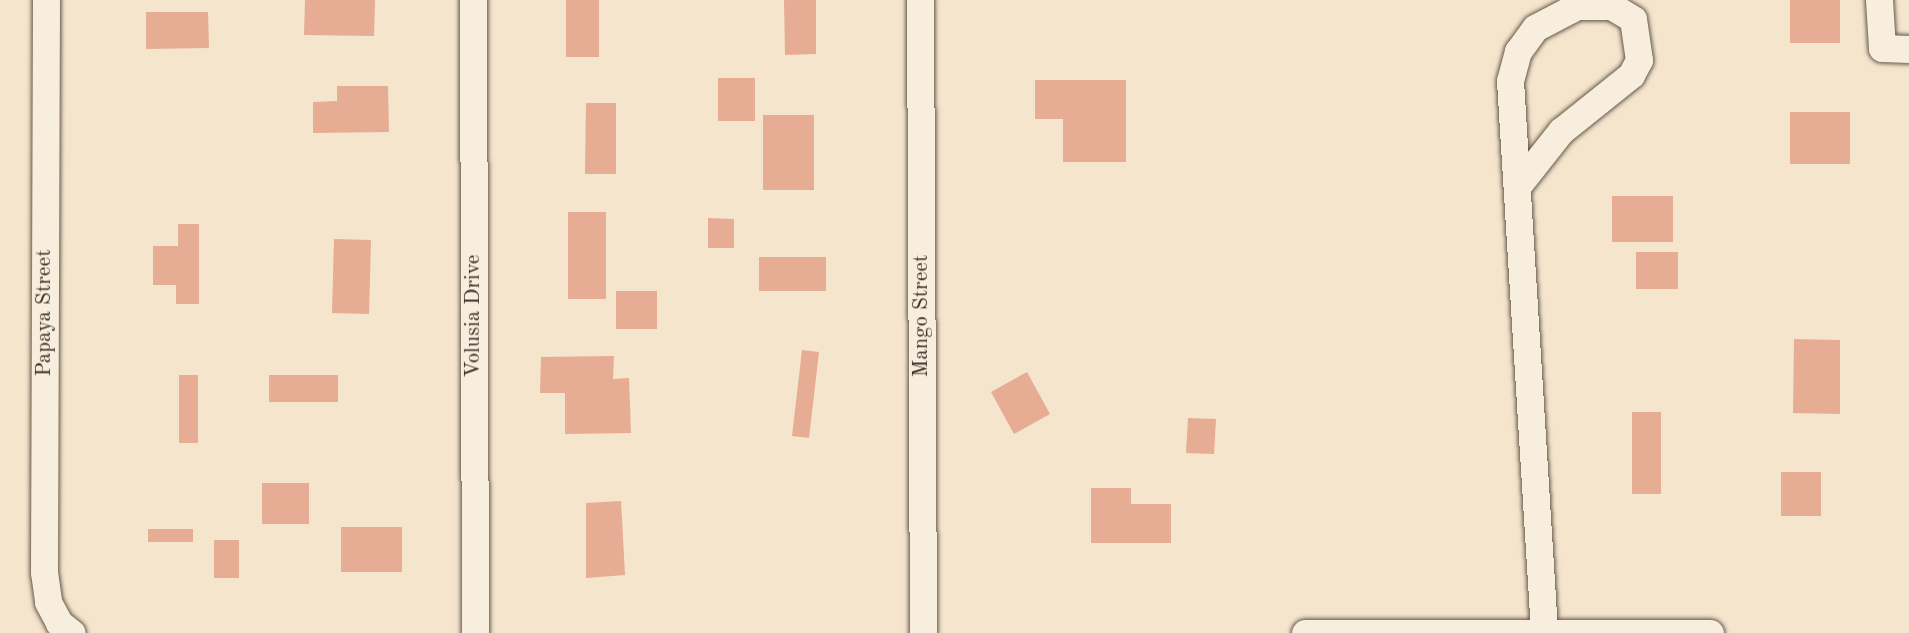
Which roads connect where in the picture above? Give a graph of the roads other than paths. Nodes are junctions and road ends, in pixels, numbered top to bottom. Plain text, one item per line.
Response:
1 (46, 0) edge
2 (473, 0) edge
3 (920, 0) edge
4 (1880, 0) edge
5 (1611, 3) edge
6 (1909, 49) edge
7 (1519, 184) junction
8 (65, 628) edge
9 (1544, 631) junction
10 (475, 633) edge
11 (923, 633) edge
12 (1305, 633) edge
13 (1710, 633) edge

1 - 8 street, Papaya Street
2 - 10 street, Volusia Drive
3 - 11 street, Mango Street
4 - 6 street
5 - 7 street
5 - 7 street
7 - 9 street
9 - 12 street
9 - 13 street

